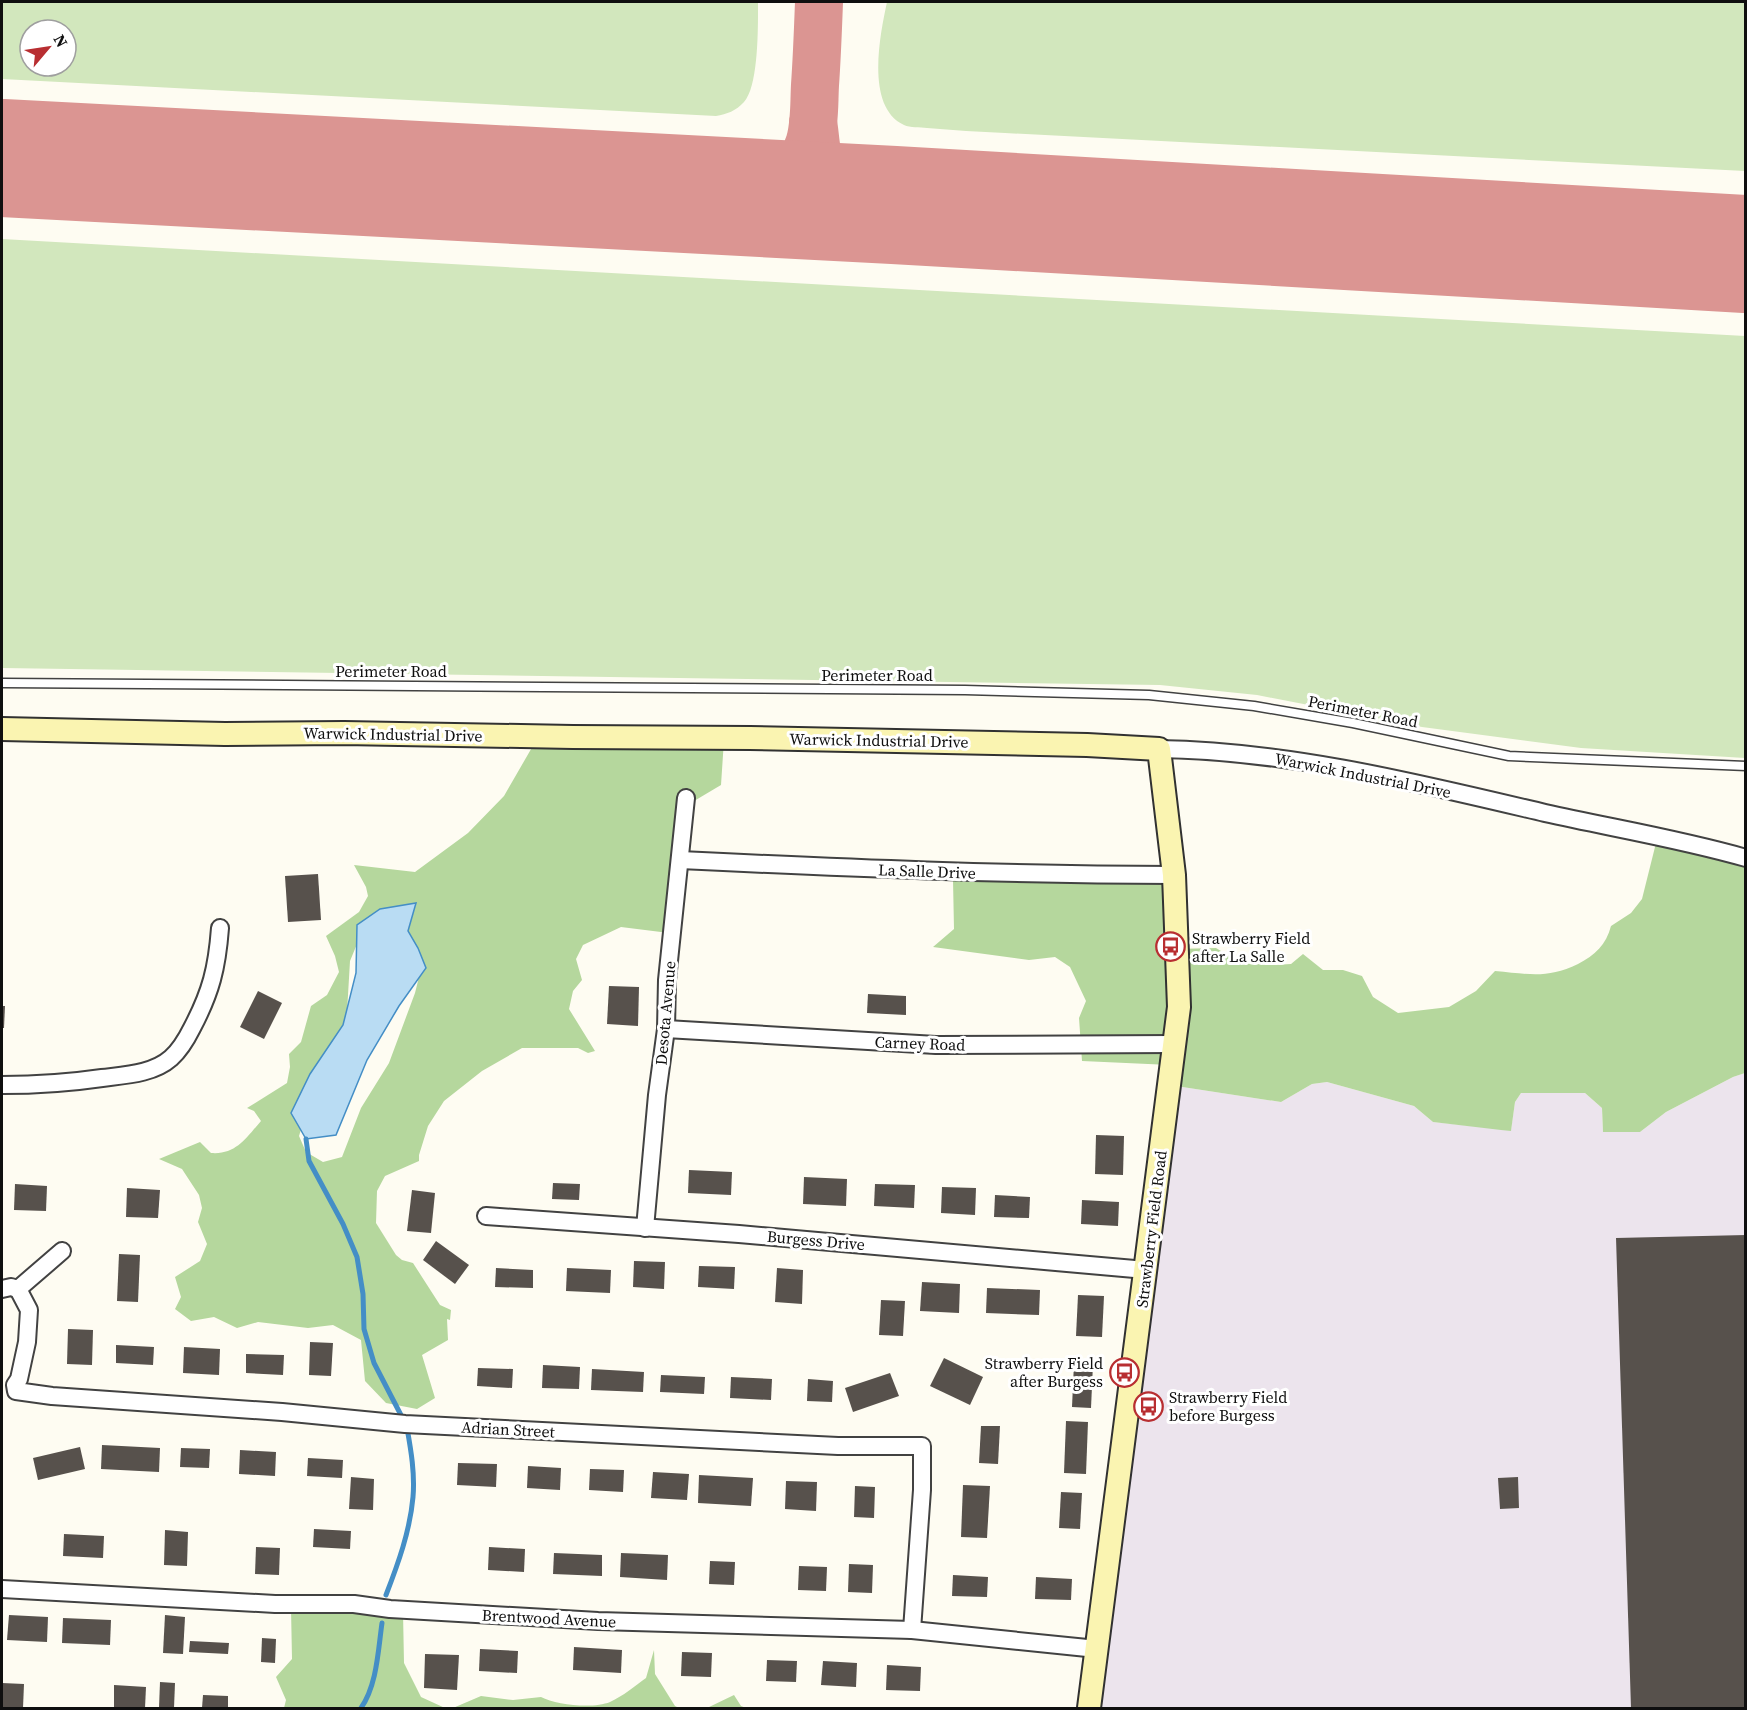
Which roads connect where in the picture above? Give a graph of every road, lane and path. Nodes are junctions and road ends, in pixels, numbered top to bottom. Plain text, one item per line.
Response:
1 (2, 682) edge
2 (2, 729) edge
3 (1159, 749) junction
4 (1746, 766) edge
5 (686, 798) dead end
6 (1746, 858) edge
7 (680, 860) junction
8 (1174, 875) junction
9 (220, 928) dead end
10 (666, 1029) junction
11 (1175, 1044) junction
12 (2, 1085) edge
13 (486, 1216) dead end
14 (645, 1228) junction
15 (62, 1251) dead end
16 (1146, 1270) junction
17 (10, 1289) edge
18 (2, 1589) edge
19 (912, 1630) junction
20 (1097, 1649) junction
21 (1089, 1708) edge

1 - 4 lane, Perimeter Road
2 - 3 street, Warwick Industrial Drive
3 - 6 street, Warwick Industrial Drive
3 - 8 street, Strawberry Field Road
5 - 7 street, Desota Avenue
7 - 8 street, La Salle Drive
7 - 10 street, Desota Avenue
8 - 11 street, Strawberry Field Road
9 - 12 street
10 - 11 street, Carney Road
10 - 14 street, Desota Avenue
11 - 16 street, Strawberry Field Road
13 - 14 street, Burgess Drive
14 - 16 street, Burgess Drive
15 - 17 street
16 - 20 street, Strawberry Field Road
17 - 19 street, Adrian Street
18 - 19 street, Brentwood Avenue
19 - 20 street, Brentwood Avenue
20 - 21 street, Strawberry Field Road

